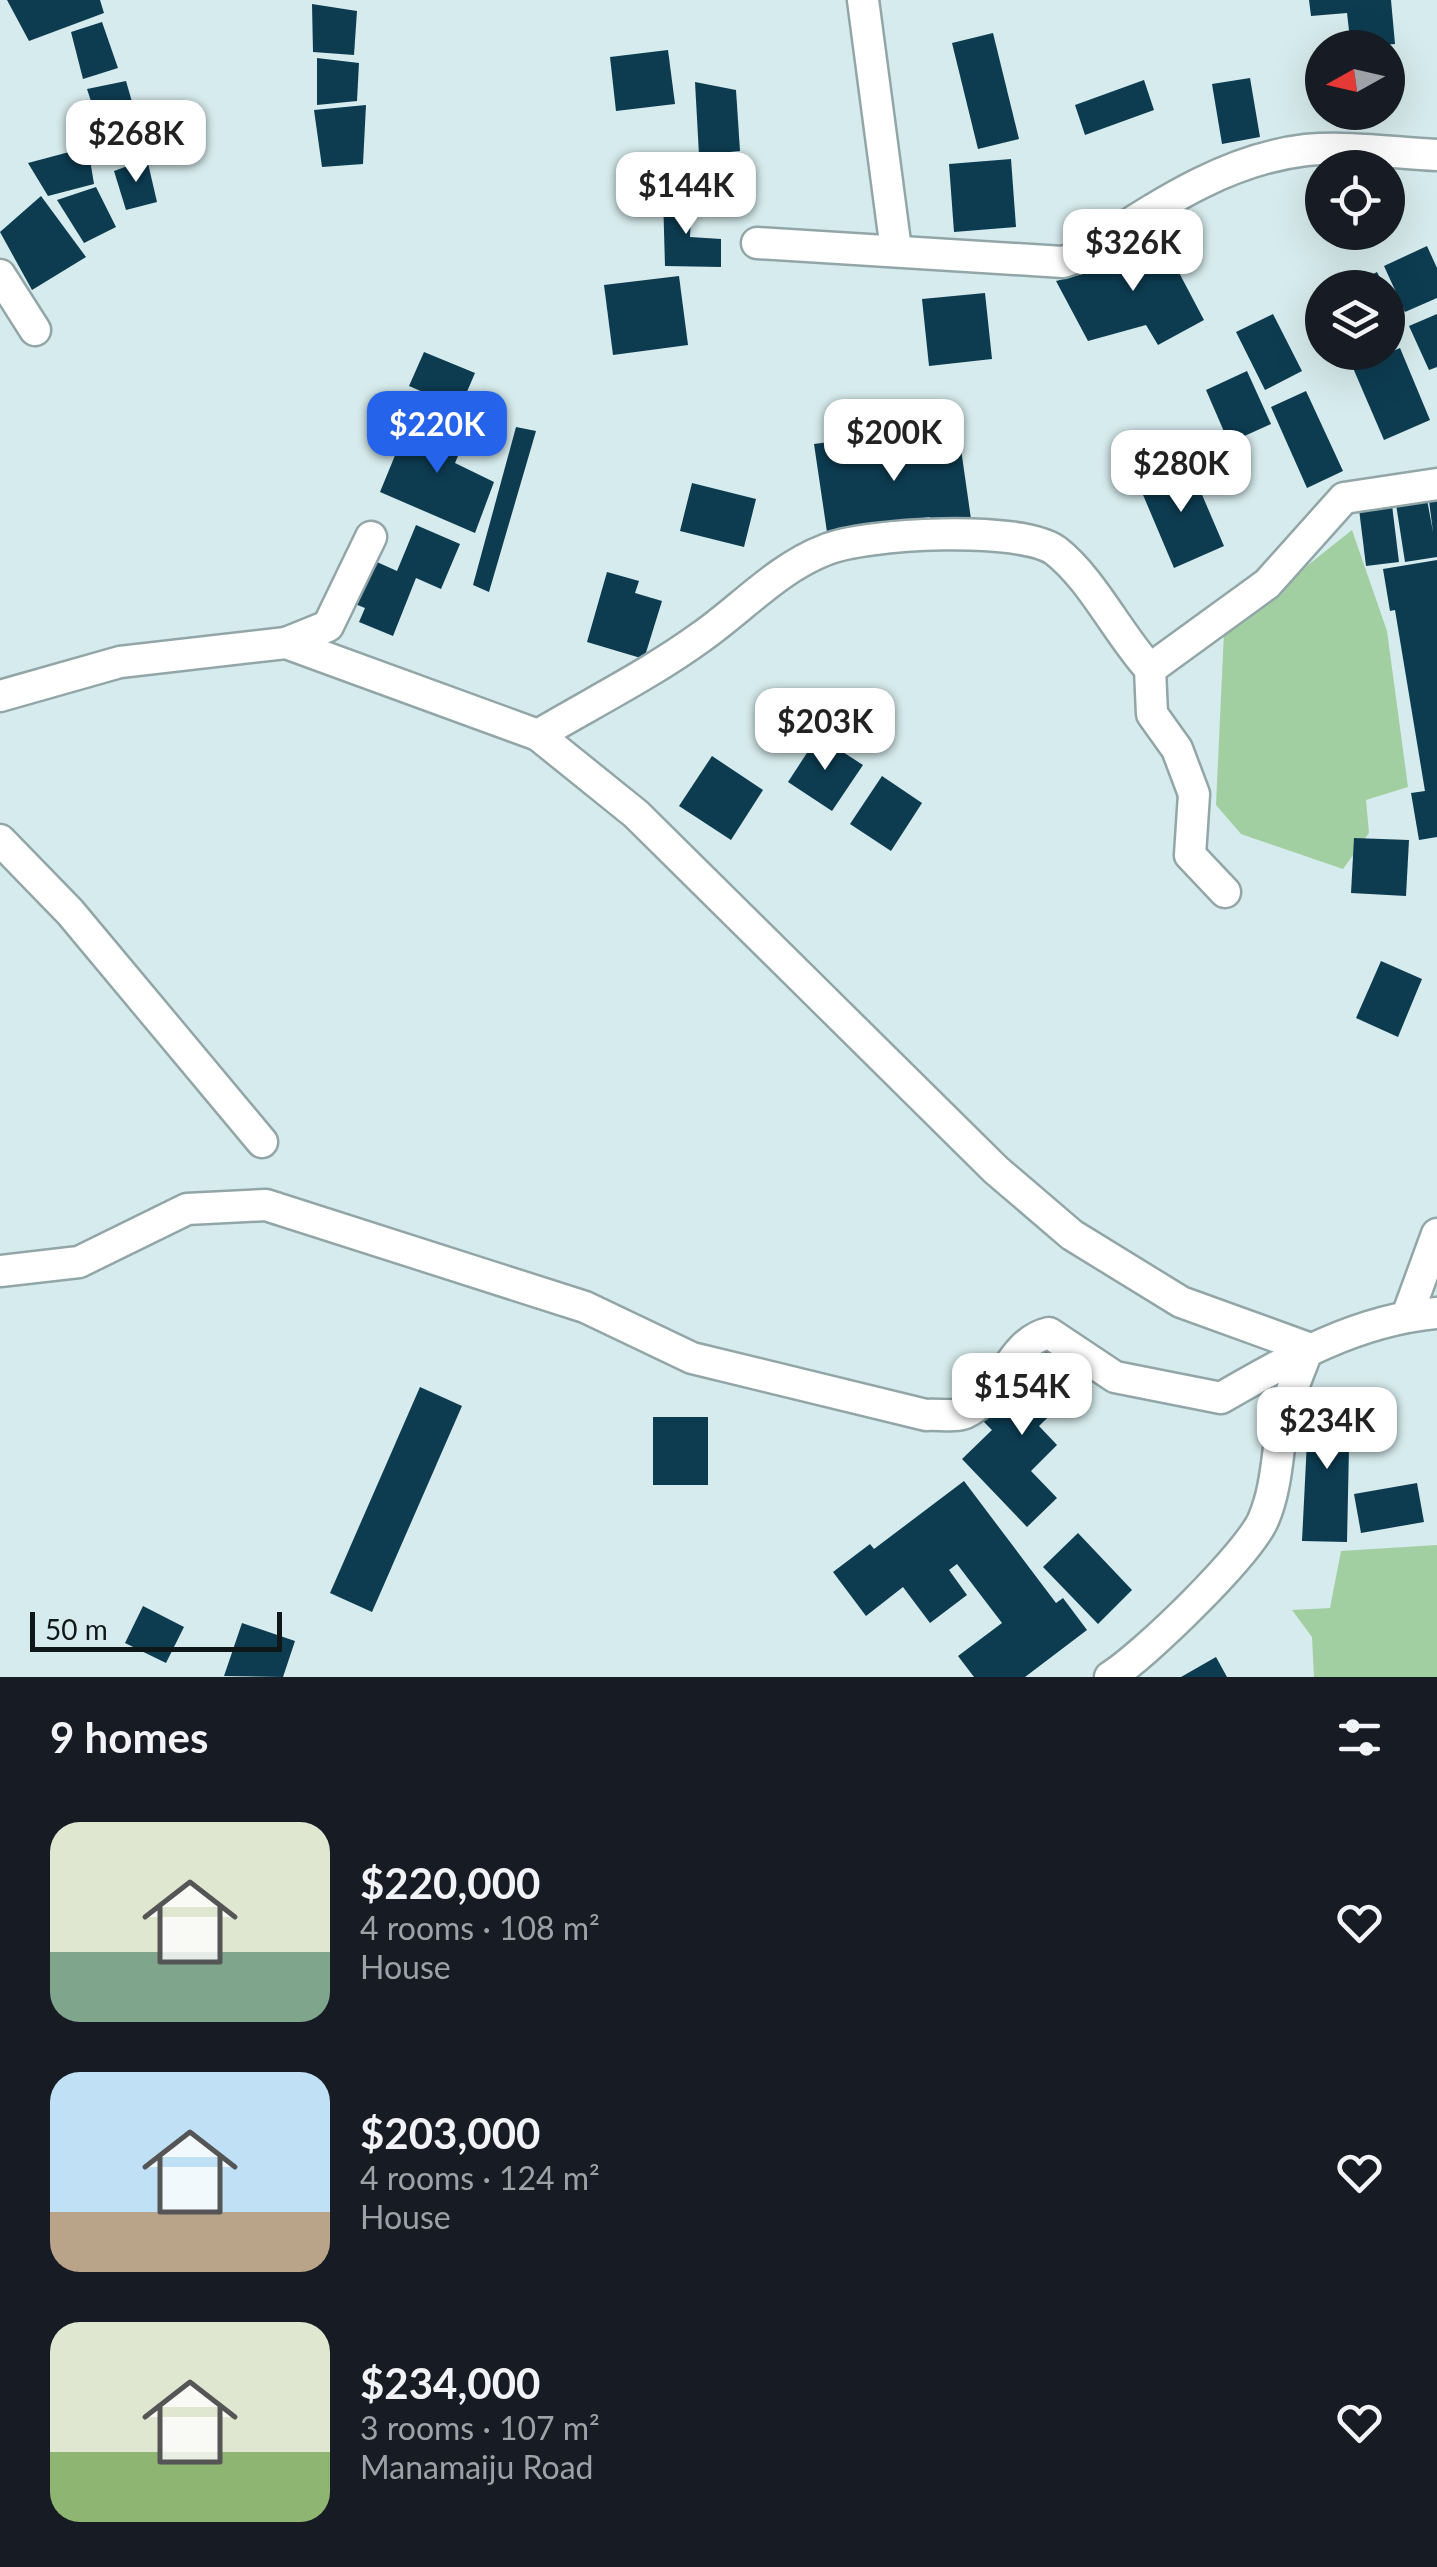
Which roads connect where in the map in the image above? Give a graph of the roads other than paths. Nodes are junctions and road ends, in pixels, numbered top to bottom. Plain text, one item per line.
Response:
1 (863, 0) edge
2 (1437, 155) edge
3 (756, 243) dead end
4 (896, 250) junction
5 (0, 275) edge
6 (35, 330) dead end
7 (1437, 484) edge
8 (371, 537) dead end
9 (286, 643) junction
10 (1150, 669) junction
11 (0, 696) edge
12 (538, 735) junction
13 (0, 840) edge
14 (1225, 892) dead end
15 (262, 1142) dead end
16 (1437, 1234) edge
17 (0, 1272) edge
18 (1422, 1314) edge
19 (1308, 1348) junction
20 (1110, 1677) edge

1 - 4 street
2 - 4 street
3 - 4 street
5 - 6 street
7 - 10 street
8 - 9 street
9 - 11 street
9 - 12 street
10 - 12 street
10 - 14 street
12 - 19 street
13 - 15 street
16 - 18 street
17 - 19 street
18 - 19 street
19 - 20 street

